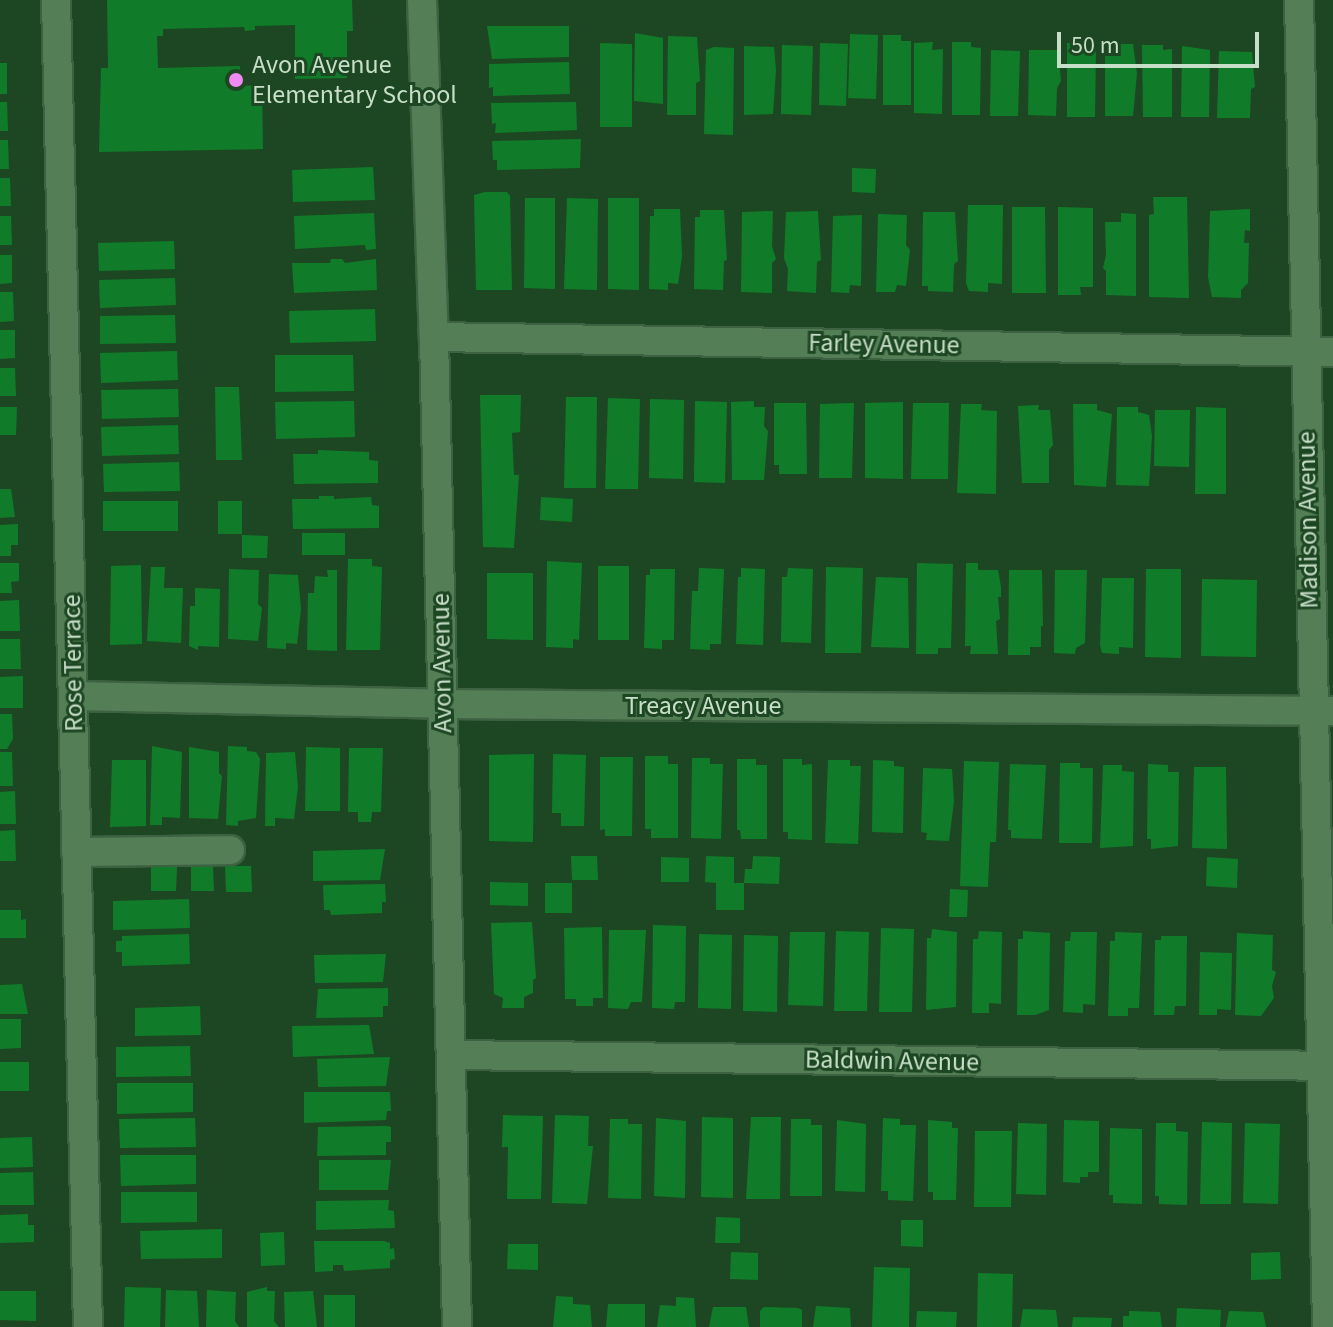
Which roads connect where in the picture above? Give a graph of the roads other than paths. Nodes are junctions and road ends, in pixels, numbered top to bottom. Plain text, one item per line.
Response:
1 (56, 0) edge
2 (422, 0) edge
3 (1299, 0) edge
4 (434, 337) junction
5 (1304, 351) junction
6 (1333, 352) edge
7 (74, 696) junction
8 (443, 704) junction
9 (1323, 711) edge
10 (230, 850) dead end
11 (76, 852) junction
12 (451, 1055) junction
13 (1327, 1066) edge
14 (88, 1327) edge
15 (457, 1327) edge
16 (1327, 1327) edge

1 - 7 street, Rose Terrace
2 - 4 street, Avon Avenue
3 - 5 street, Madison Avenue
4 - 5 street, Farley Avenue
4 - 8 street, Avon Avenue
5 - 6 street, Farley Avenue
5 - 9 street, Madison Avenue
7 - 8 street, Treacy Avenue
7 - 11 street, Rose Terrace
8 - 9 street, Treacy Avenue
8 - 12 street, Avon Avenue
9 - 13 street, Madison Avenue
10 - 11 street
11 - 14 street, Rose Terrace
12 - 13 street, Baldwin Avenue
12 - 15 street, Avon Avenue
13 - 16 street, Madison Avenue

